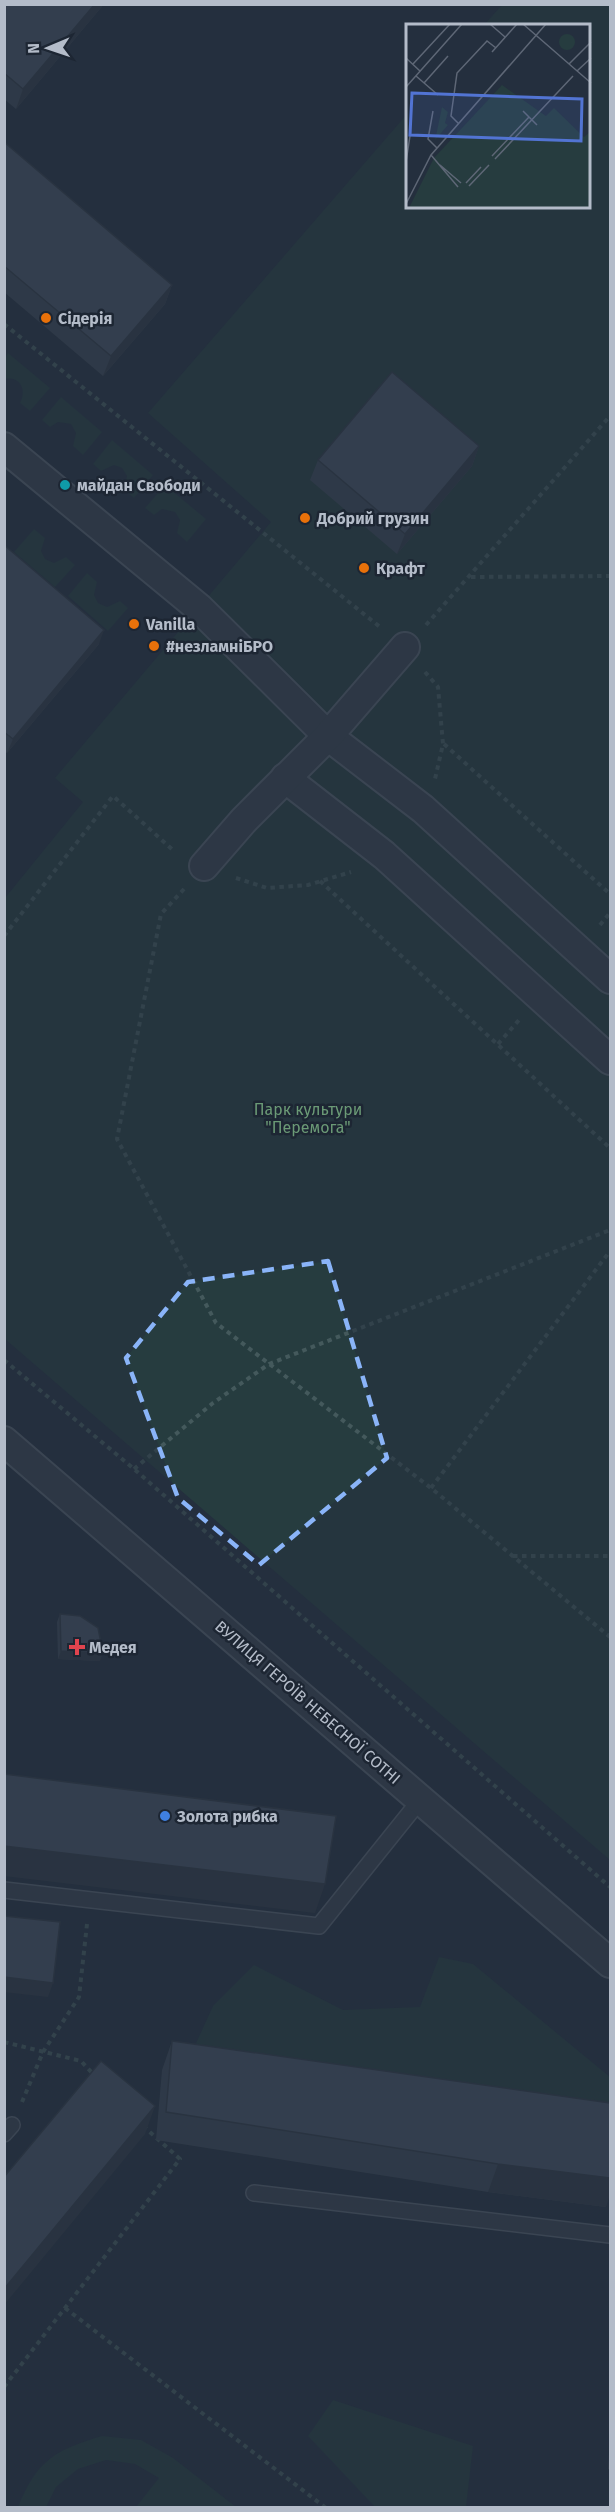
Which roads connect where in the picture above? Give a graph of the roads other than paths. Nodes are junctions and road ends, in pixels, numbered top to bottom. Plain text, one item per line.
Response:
1 (4, 447) edge
2 (405, 647) road end
3 (328, 736) junction
4 (285, 778) junction
5 (204, 866) road end
6 (610, 979) edge
7 (610, 1060) edge
8 (4, 1441) edge
9 (421, 1799) junction
10 (4, 1890) edge
11 (610, 1963) edge
12 (254, 2193) dead end
13 (610, 2235) edge

1 - 3 street
2 - 3 street
3 - 4 street
3 - 6 street
4 - 5 street
4 - 7 street
8 - 9 street, ВУЛИЦЯ ГЕРОЇВ НЕБЕСНОЇ СОТНІ
9 - 10 lane
9 - 11 street, ВУЛИЦЯ ГЕРОЇВ НЕБЕСНОЇ СОТНІ
12 - 13 lane

